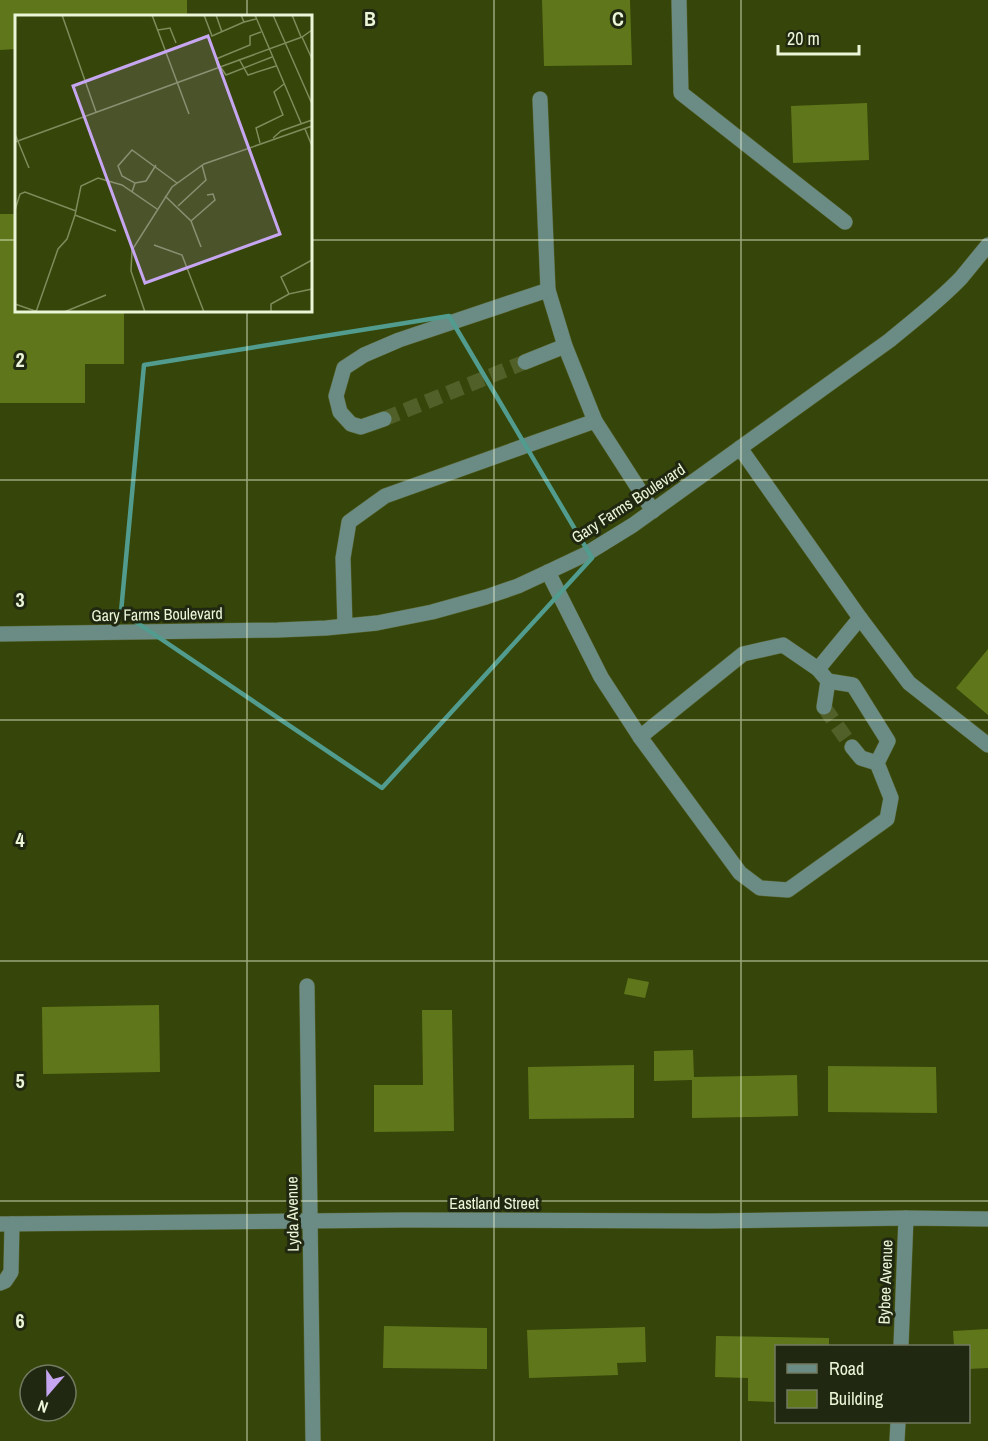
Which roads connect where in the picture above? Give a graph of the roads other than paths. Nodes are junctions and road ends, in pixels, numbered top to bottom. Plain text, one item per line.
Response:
1 (679, 0) edge
2 (540, 99) dead end
3 (845, 222) dead end
4 (988, 245) edge
5 (548, 290) junction
6 (565, 346) junction
7 (525, 362) tunnel mouth
8 (384, 419) tunnel mouth
9 (596, 421) junction
10 (740, 448) junction
11 (652, 511) junction
12 (548, 572) junction
13 (860, 618) junction
14 (345, 626) junction
15 (0, 634) edge
16 (823, 675) junction
17 (824, 707) tunnel mouth
18 (640, 737) junction
19 (988, 746) edge
20 (852, 747) tunnel mouth
21 (877, 763) junction
22 (307, 986) dead end
23 (906, 1218) junction
24 (988, 1219) edge
25 (310, 1222) junction
26 (6, 1224) edge
27 (0, 1283) edge
28 (901, 1345) edge
29 (898, 1423) edge
30 (313, 1441) edge
31 (897, 1441) edge

1 - 3 street
2 - 5 street
4 - 10 street, Gary Farms Boulevard
5 - 6 street
5 - 8 street
6 - 7 street
6 - 9 street
9 - 11 street
9 - 14 street
10 - 11 street, Gary Farms Boulevard
10 - 13 street
11 - 12 street, Gary Farms Boulevard
12 - 14 street, Gary Farms Boulevard
12 - 18 street
13 - 16 street
13 - 19 street
14 - 15 street, Gary Farms Boulevard
16 - 17 street
16 - 18 street
16 - 21 street
18 - 21 street
20 - 21 street
22 - 25 street, Lyda Avenue
23 - 24 street, Eastland Street
23 - 25 street, Eastland Street
23 - 28 street, Bybee Avenue
25 - 26 street, Eastland Street
25 - 30 street, Lyda Avenue
26 - 27 street
29 - 31 street

